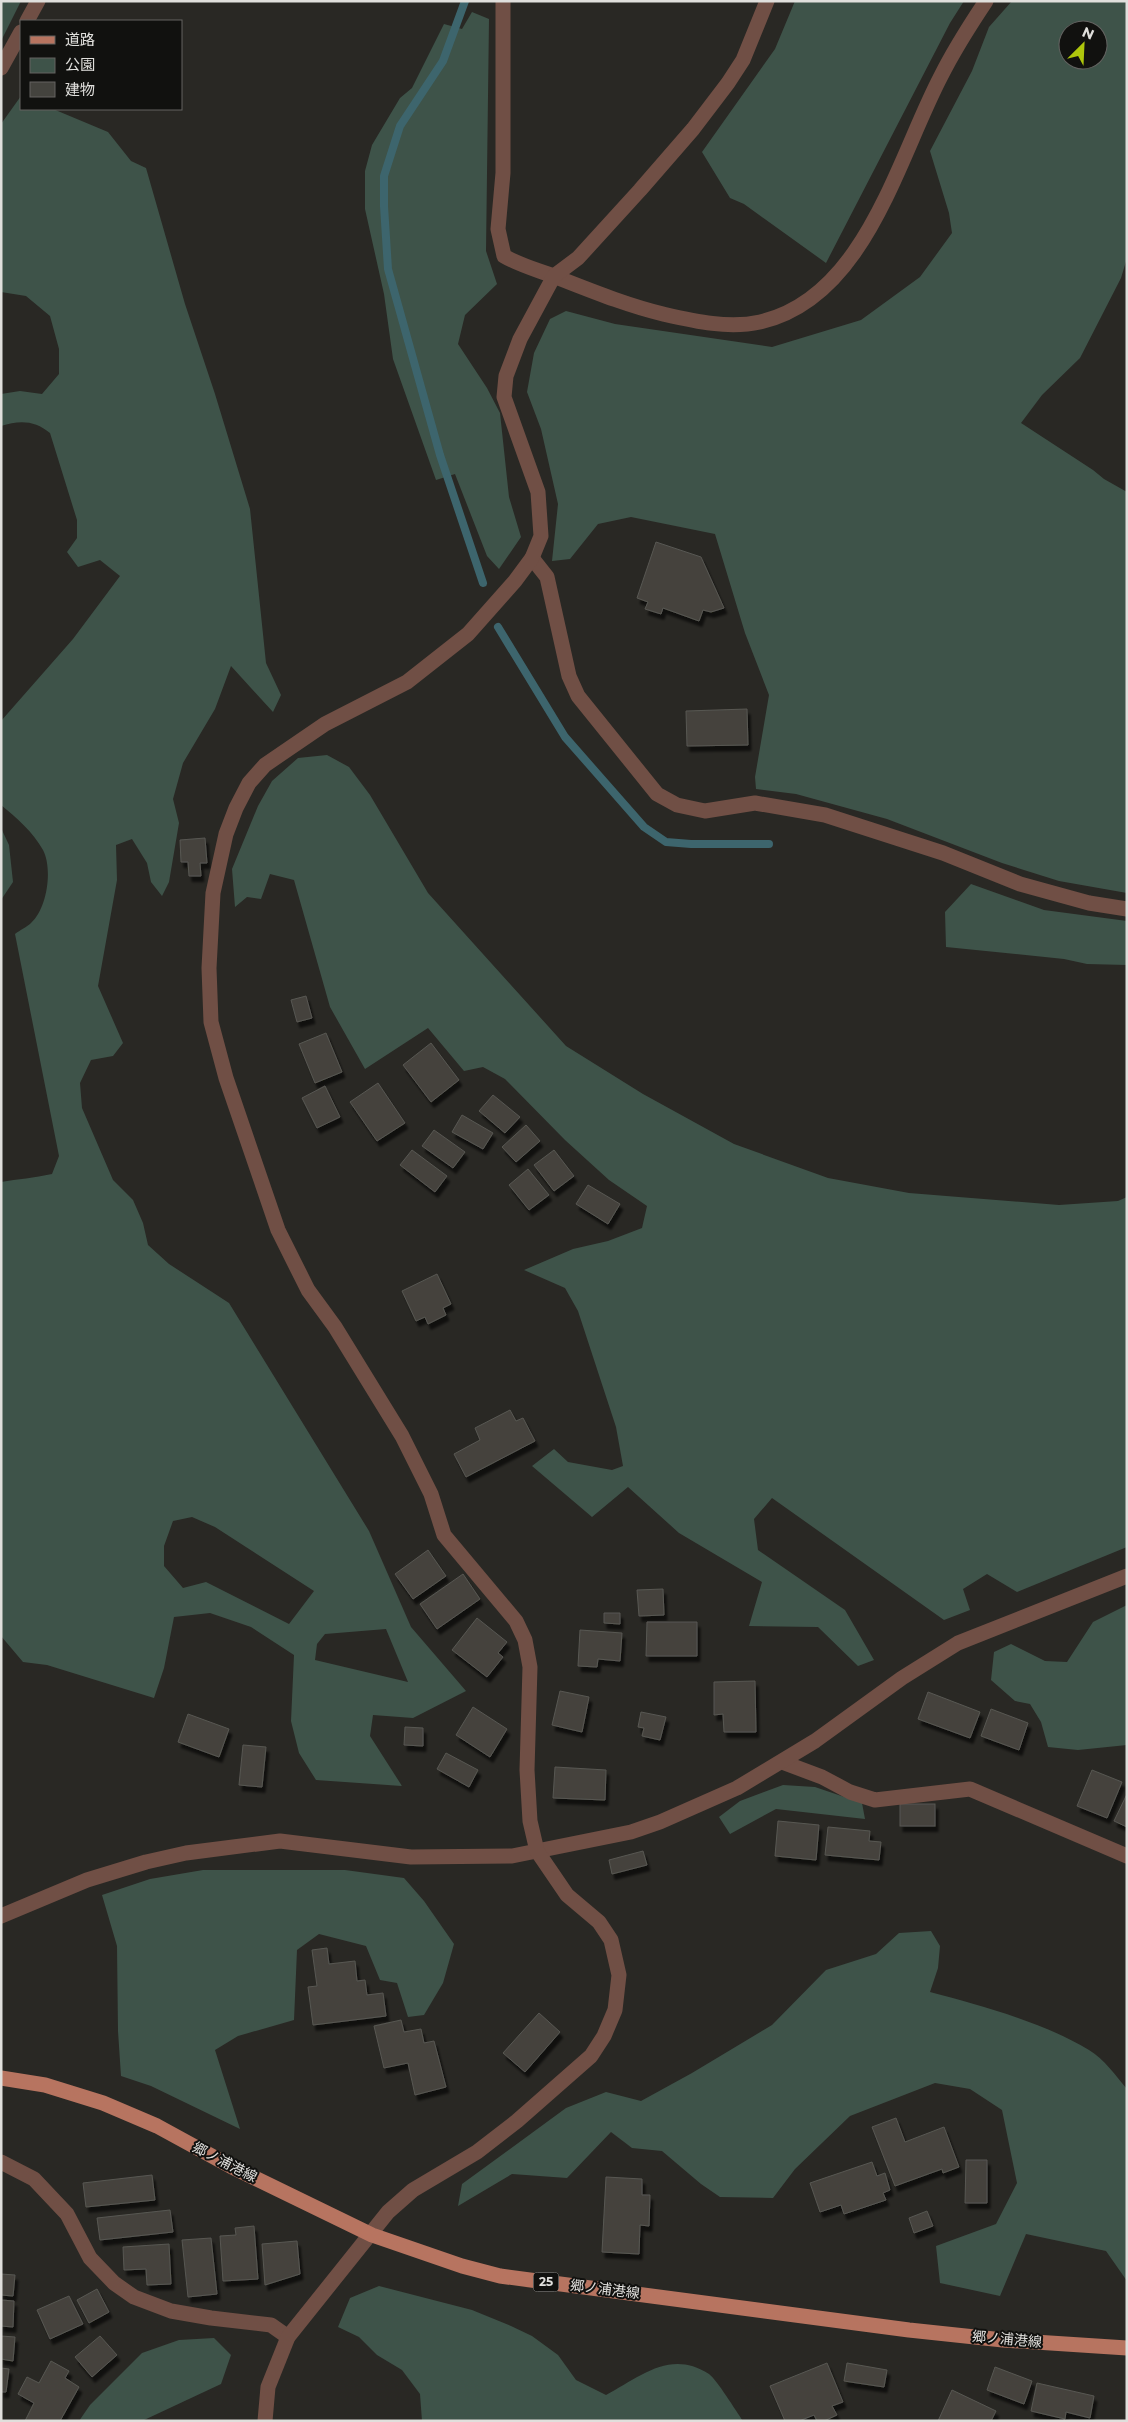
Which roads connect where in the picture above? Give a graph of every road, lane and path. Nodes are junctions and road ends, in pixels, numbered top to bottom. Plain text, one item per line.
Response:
1 (38, 1) edge
2 (503, 1) edge
3 (767, 1) edge
4 (986, 1) edge
5 (28, 20) edge
6 (20, 34) edge
7 (1, 68) edge
8 (554, 276) junction
9 (532, 558) junction
10 (1127, 909) edge
11 (1127, 1576) edge
12 (782, 1762) junction
13 (537, 1851) junction
14 (1127, 1856) edge
15 (1, 1916) edge
16 (1, 2078) edge
17 (1, 2162) edge
18 (372, 2235) junction
19 (288, 2337) junction
20 (1127, 2348) edge
21 (265, 2421) edge

1 - 5 street
2 - 8 street
3 - 8 street
4 - 8 street
6 - 7 street
8 - 9 street
9 - 10 street
9 - 13 street
11 - 12 street
12 - 13 street
12 - 14 street
13 - 15 street
13 - 18 street
16 - 18 main road, 郷ノ浦港線 / 25
17 - 19 street
18 - 19 street
18 - 20 main road, 郷ノ浦港線 / 25
19 - 21 street

